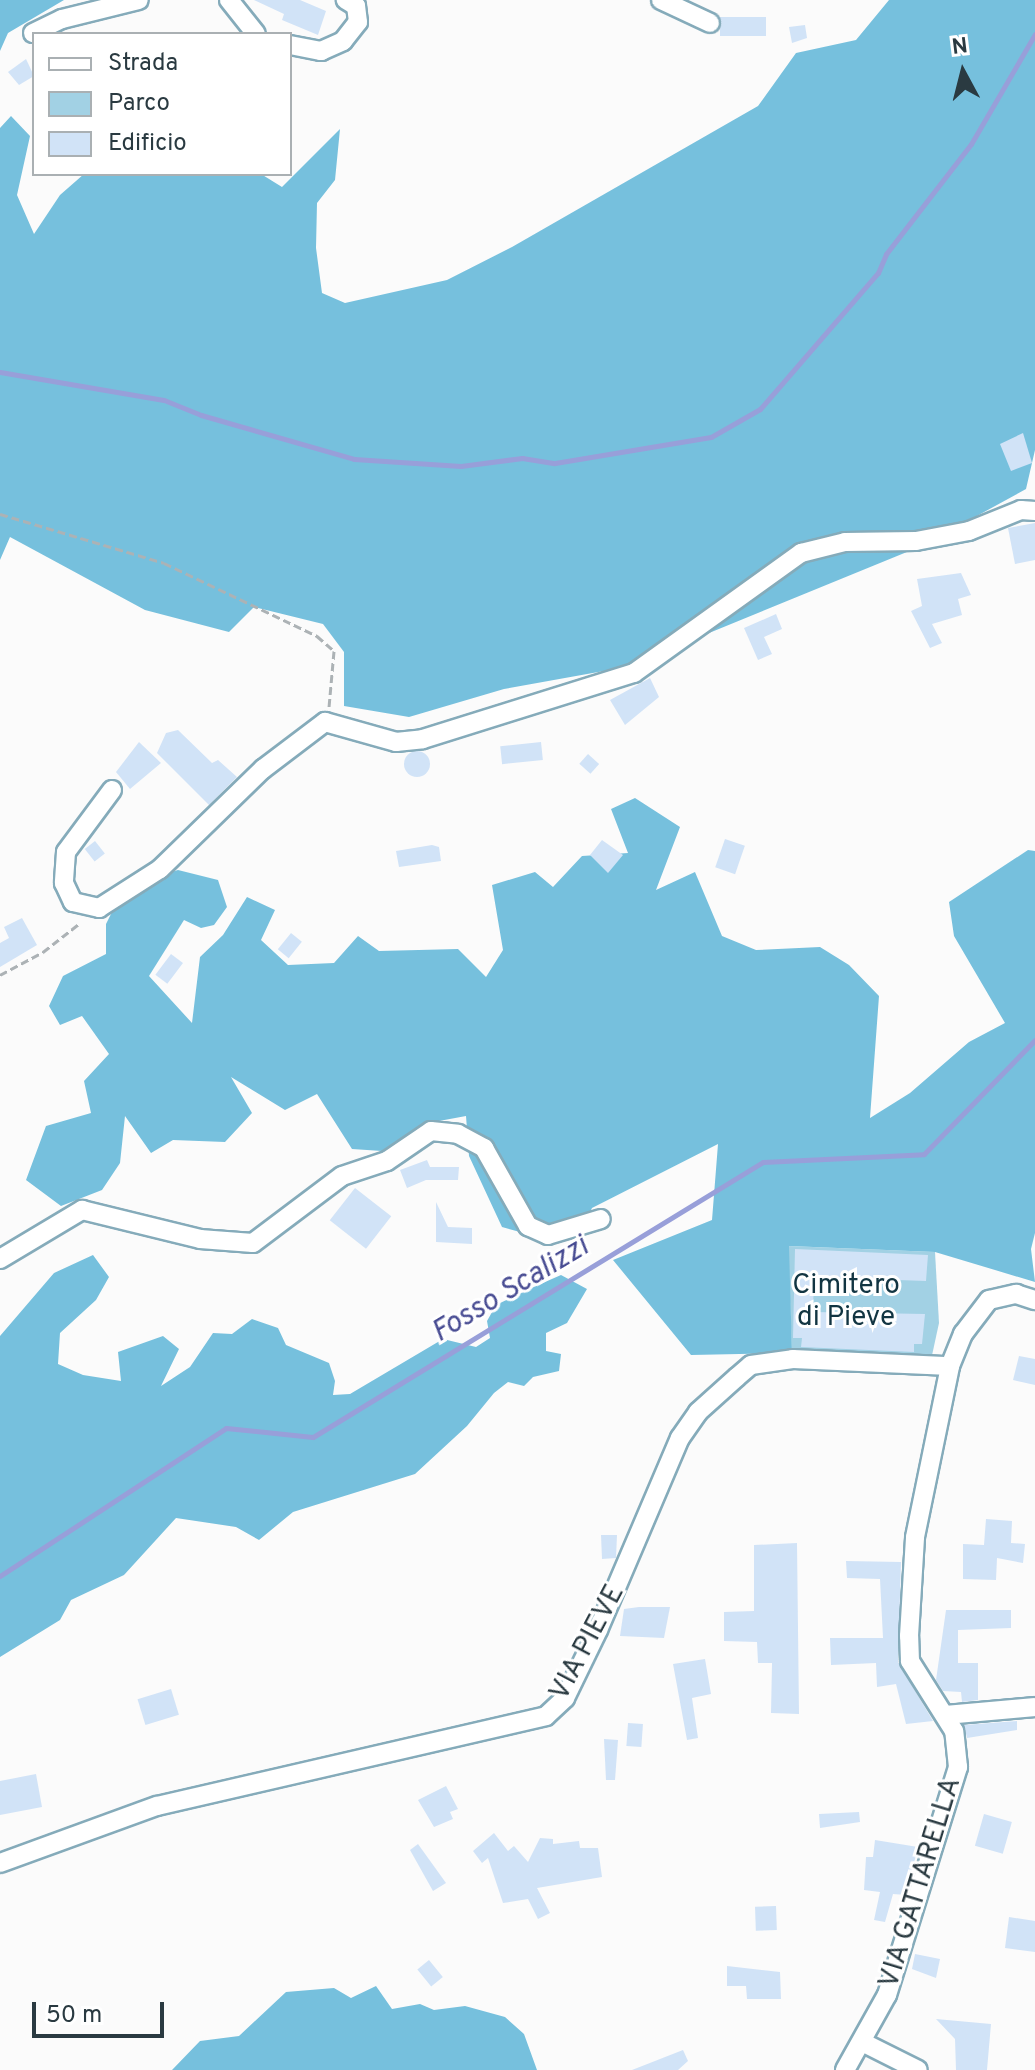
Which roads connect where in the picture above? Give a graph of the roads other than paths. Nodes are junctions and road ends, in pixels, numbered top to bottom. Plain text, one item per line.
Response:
1 (139, 0) edge
2 (229, 0) edge
3 (346, 0) edge
4 (661, 0) edge
5 (710, 23) dead end
6 (35, 32) edge
7 (254, 32) edge
8 (292, 45) edge
9 (1035, 511) edge
10 (112, 790) dead end
11 (601, 1219) dead end
12 (0, 1259) edge
13 (1035, 1300) edge
14 (950, 1366) junction
15 (1035, 1707) edge
16 (946, 1715) junction
17 (0, 1863) edge
18 (864, 2043) junction
19 (845, 2070) edge
20 (918, 2070) edge

1 - 6 street
2 - 7 street
3 - 8 street
4 - 5 street
9 - 10 street
11 - 12 street
13 - 14 street
14 - 16 street, VIA GATTARELLA
14 - 17 street, VIA PIEVE
15 - 16 street
16 - 18 street, VIA GATTARELLA
18 - 19 street, VIA GATTARELLA
18 - 20 street

